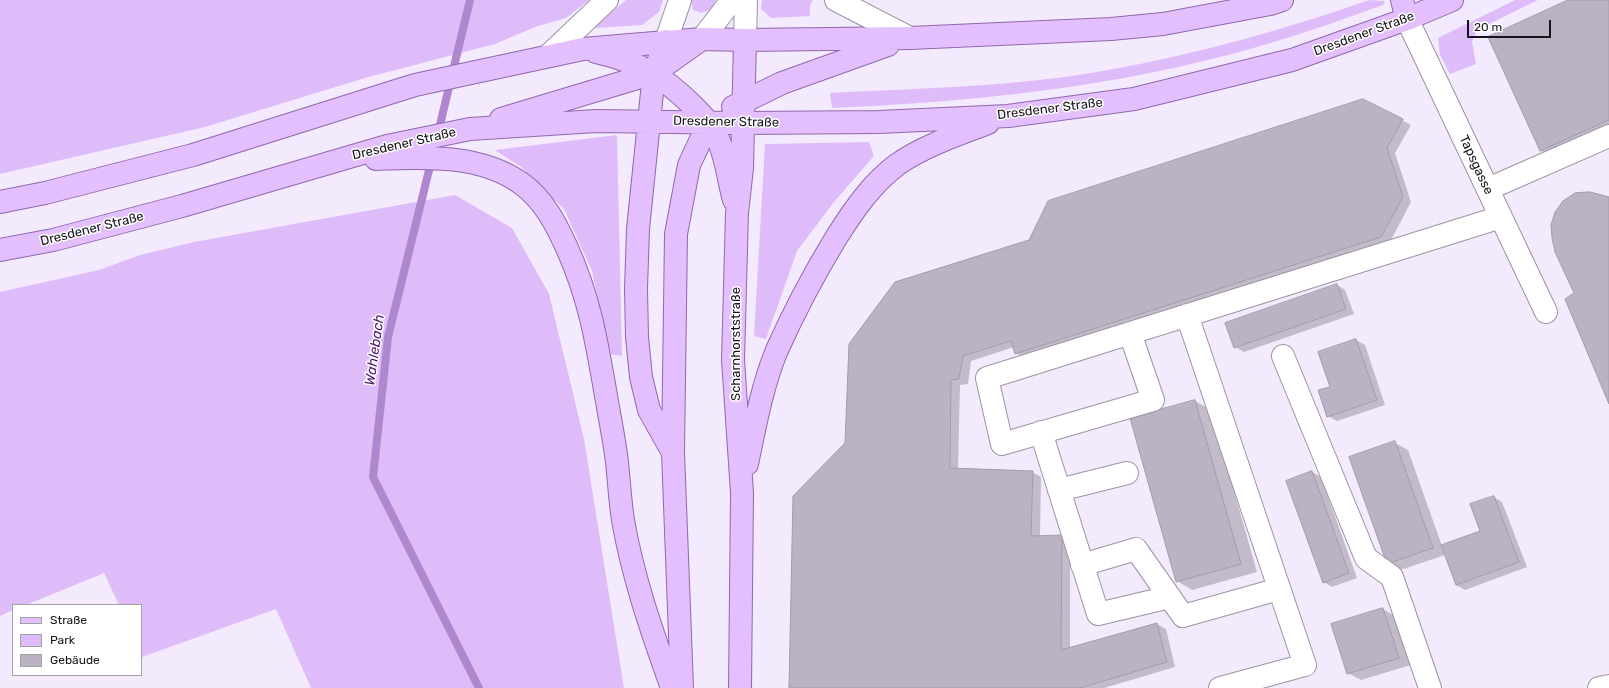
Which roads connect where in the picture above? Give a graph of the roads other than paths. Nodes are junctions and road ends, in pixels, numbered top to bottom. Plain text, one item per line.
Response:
1 (608, 0) edge
2 (680, 0) edge
3 (732, 0) edge
4 (746, 0) edge
5 (836, 0) edge
6 (1282, 0) edge
7 (1452, 0) edge
8 (1404, 9) edge
9 (910, 38) junction
10 (702, 39) junction
11 (745, 40) junction
12 (666, 41) junction
13 (583, 49) junction
14 (548, 56) junction
15 (654, 73) junction
16 (744, 100) junction
17 (1008, 116) junction
18 (650, 121) junction
19 (709, 122) junction
20 (744, 124) junction
21 (470, 129) junction
22 (1609, 136) edge
23 (331, 162) junction
24 (1488, 189) junction
25 (0, 202) edge
26 (737, 213) junction
27 (1501, 217) junction
28 (0, 250) edge
29 (1546, 312) dead end
30 (1187, 315) junction
31 (1130, 333) junction
32 (1283, 356) dead end
33 (1041, 432) junction
34 (673, 452) junction
35 (1127, 473) dead end
36 (1059, 490) junction
37 (742, 493) junction
38 (1082, 565) junction
39 (1279, 589) junction
40 (1170, 597) junction
41 (1609, 686) edge
42 (672, 688) edge
43 (682, 688) edge
44 (740, 688) edge
45 (1220, 688) edge
46 (1430, 688) edge
47 (1599, 688) edge

1 - 14 street
2 - 12 street
3 - 10 street
4 - 11 street, Scharnhorststraße
5 - 9 street
6 - 9 main road
7 - 8 main road, Dresdener Straße
8 - 17 main road, Dresdener Straße
8 - 24 street, Tapsgasse
9 - 11 main road
9 - 16 main road
10 - 11 main road
10 - 12 main road
10 - 15 main road
11 - 16 main road, Scharnhorststraße
12 - 13 main road
12 - 15 main road
13 - 14 main road
13 - 15 main road
14 - 25 main road
15 - 18 main road
15 - 19 main road
15 - 21 main road
16 - 19 main road
16 - 20 main road, Scharnhorststraße
17 - 20 main road, Dresdener Straße
17 - 37 main road
18 - 19 main road, Dresdener Straße
18 - 21 main road, Dresdener Straße
18 - 34 main road
19 - 20 main road, Dresdener Straße
19 - 26 main road
19 - 34 main road
20 - 26 main road, Scharnhorststraße
21 - 23 main road, Dresdener Straße
22 - 24 street
23 - 28 main road, Dresdener Straße
23 - 42 main road
24 - 27 street, Tapsgasse
26 - 37 main road, Scharnhorststraße
27 - 29 street, Tapsgasse
27 - 30 street
30 - 31 street
30 - 39 street
31 - 33 street
31 - 33 street
32 - 46 street
33 - 36 street
34 - 43 main road
35 - 36 street
36 - 38 street
37 - 44 main road, Scharnhorststraße
38 - 40 street
38 - 40 street
39 - 40 street
39 - 45 street
41 - 47 street

